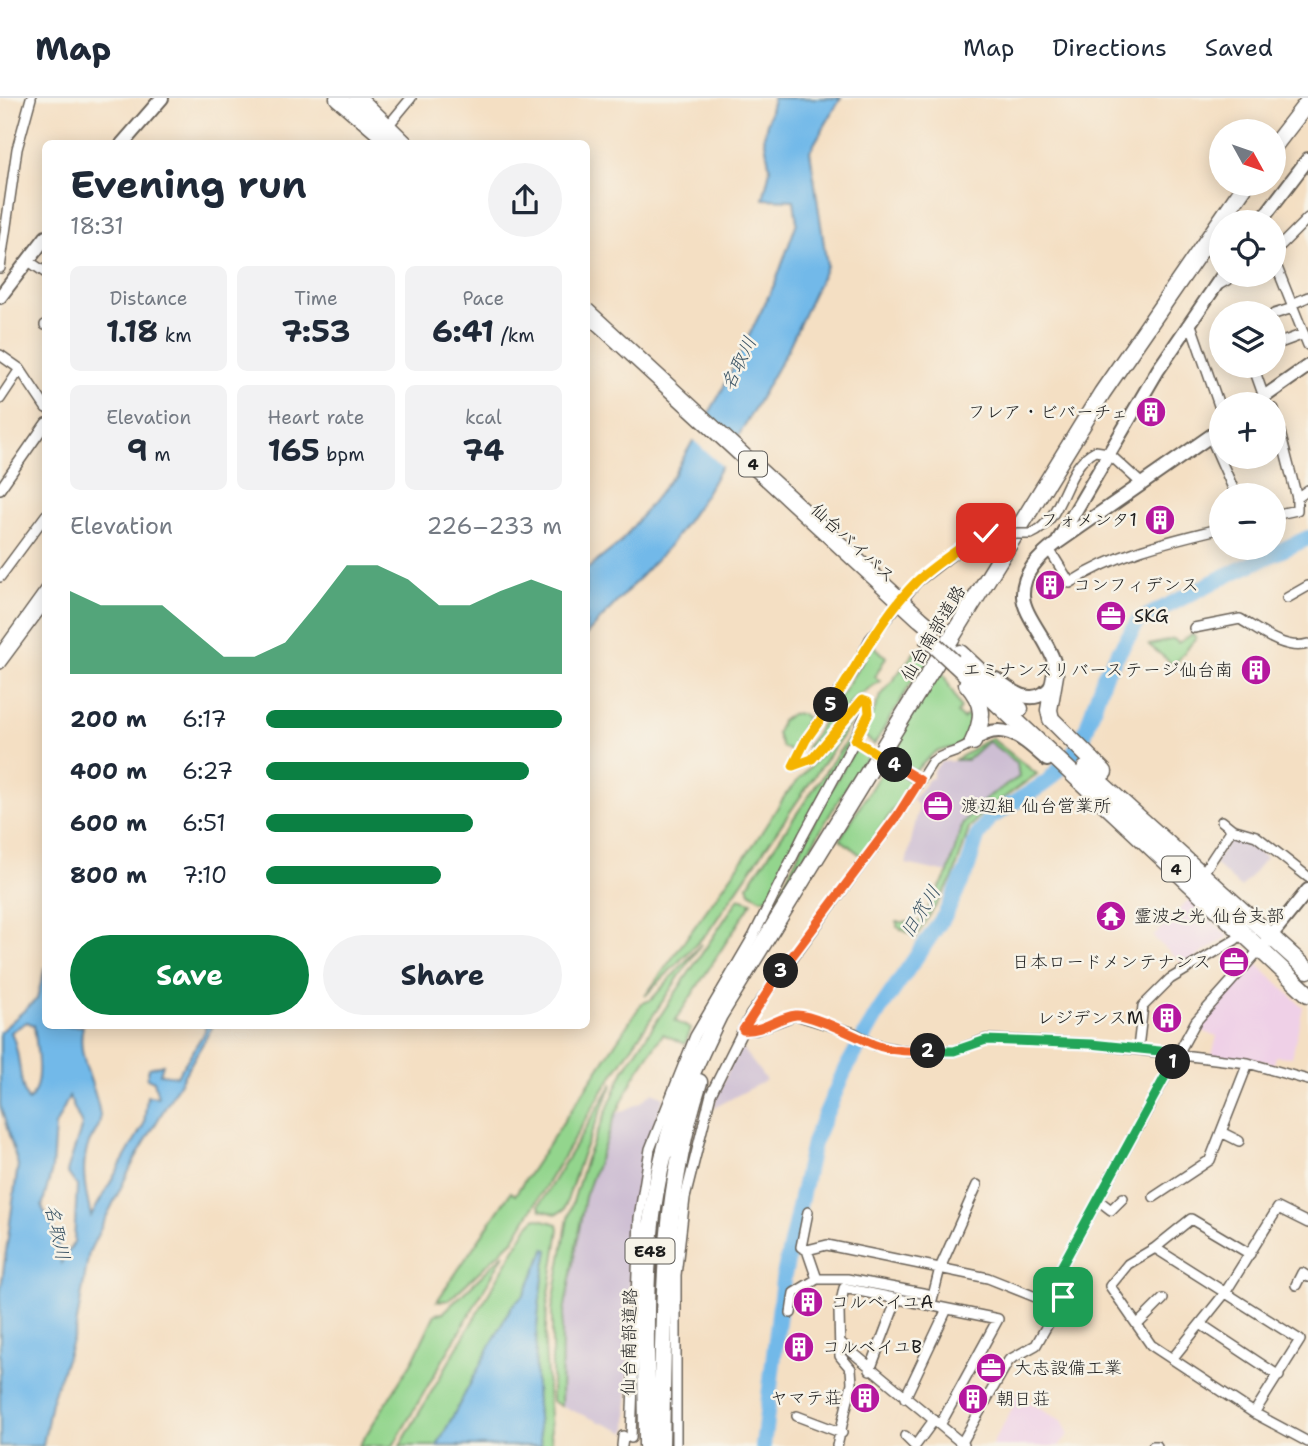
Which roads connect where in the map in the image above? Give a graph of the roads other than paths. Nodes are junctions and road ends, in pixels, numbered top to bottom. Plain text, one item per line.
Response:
1 (32, 98) edge
2 (162, 98) edge
3 (338, 98) edge
4 (358, 98) edge
5 (411, 98) edge
6 (1308, 102) edge
7 (1286, 130) edge
8 (385, 136) edge
9 (125, 140) edge
10 (1307, 161) edge
11 (1238, 196) edge
12 (1269, 210) edge
13 (1308, 218) edge
14 (1286, 240) edge
15 (42, 242) edge
16 (27, 260) junction
17 (0, 268) edge
18 (42, 270) edge
19 (4, 282) edge
20 (1214, 287) edge
21 (1285, 287) edge
22 (0, 297) edge
23 (1308, 297) edge
24 (1292, 306) junction
25 (1286, 309) edge
26 (590, 315) edge
27 (1190, 322) junction
28 (590, 327) edge
29 (1304, 334) junction
30 (1286, 341) edge
31 (1308, 345) edge
32 (0, 355) edge
33 (1308, 366) edge
34 (20, 369) junction
35 (1214, 392) edge
36 (1278, 392) edge
37 (0, 399) edge
38 (42, 402) edge
39 (42, 429) edge
40 (1209, 437) edge
41 (1108, 453) junction
42 (1286, 463) edge
43 (1142, 484) junction
44 (0, 489) edge
45 (1308, 489) edge
46 (1297, 498) junction
47 (1286, 512) edge
48 (42, 520) edge
49 (1209, 531) edge
50 (1053, 546) junction
51 (0, 577) edge
52 (1308, 586) edge
53 (42, 595) edge
54 (1287, 598) dead end
55 (42, 607) edge
56 (916, 621) junction
57 (1195, 628) dead end
58 (1308, 644) edge
59 (0, 653) edge
60 (959, 660) junction
61 (0, 664) edge
62 (1055, 676) junction
63 (858, 742) junction
64 (973, 742) junction
65 (1050, 743) junction
66 (917, 779) junction
67 (1096, 785) junction
68 (1222, 821) dead end
69 (1232, 829) junction
70 (1203, 873) junction
71 (1308, 877) edge
72 (1308, 890) edge
73 (1244, 932) junction
74 (1267, 942) junction
75 (750, 965) junction
76 (1308, 970) edge
77 (1308, 994) edge
78 (743, 1030) junction
79 (1138, 1048) junction
80 (1179, 1053) junction
81 (1248, 1063) junction
82 (1308, 1080) edge
83 (1221, 1132) junction
84 (1239, 1141) dead end
85 (977, 1185) dead end
86 (1154, 1197) dead end
87 (1124, 1198) dead end
88 (1098, 1200) junction
89 (808, 1212) dead end
90 (1308, 1223) edge
91 (1155, 1248) junction
92 (808, 1251) junction
93 (1250, 1254) junction
94 (939, 1269) junction
95 (816, 1276) junction
96 (1308, 1277) edge
97 (1296, 1285) dead end
98 (1224, 1293) junction
99 (933, 1297) junction
100 (897, 1298) junction
101 (1163, 1299) dead end
102 (1043, 1300) dead end
103 (947, 1309) junction
104 (790, 1313) dead end
105 (1137, 1325) junction
106 (1202, 1325) junction
107 (841, 1343) junction
108 (1172, 1359) junction
109 (870, 1370) junction
110 (1279, 1376) junction
111 (905, 1398) junction
112 (1254, 1413) junction
113 (797, 1416) dead end
114 (937, 1422) junction
115 (842, 1433) junction
116 (905, 1436) dead end
117 (626, 1440) edge
118 (1308, 1442) edge
119 (962, 1445) edge
120 (647, 1446) edge
121 (662, 1446) edge
122 (676, 1446) edge
123 (837, 1446) edge

1 - 17 street
2 - 9 street
3 - 8 highway
4 - 8 highway
5 - 8 street
6 - 7 highway
10 - 12 street
11 - 75 highway, 仙台南部道路 / E48
13 - 14 street
15 - 16 street
16 - 18 street
16 - 19 street
19 - 22 street
20 - 27 street
21 - 24 street
23 - 24 street
24 - 25 street
24 - 29 street
26 - 56 highway, 仙台バイパス / 4, bridge
27 - 35 street
27 - 41 street
28 - 56 highway, 仙台バイパス / 4
29 - 30 street
29 - 31 street
32 - 34 street
33 - 36 street
34 - 37 street
34 - 38 street
39 - 44 street
40 - 43 street
41 - 43 street
41 - 50 street
41 - 63 street, bridge
42 - 46 street
43 - 50 street
45 - 46 street
46 - 47 street
48 - 51 street
49 - 50 street
50 - 62 street
52 - 54 street
53 - 59 street
55 - 61 street
56 - 60 highway, 仙台バイパス / 4, bridge
57 - 58 street
60 - 62 street
60 - 64 highway
60 - 65 highway, 仙台バイパス / 4
62 - 65 highway
63 - 66 street, bridge
63 - 117 street
64 - 65 street
64 - 66 street
65 - 67 highway, 仙台バイパス
65 - 67 street
66 - 78 street
67 - 70 highway, 4
67 - 73 highway, 4
68 - 69 street
69 - 70 street
69 - 71 street
70 - 74 highway, 4
72 - 74 street
73 - 74 highway, 4
73 - 79 street
74 - 76 highway, 4
74 - 77 highway, 4
74 - 80 street
75 - 120 highway, 仙台南部道路 / E48
75 - 121 highway, 仙台南部道路 / E48
78 - 79 street
78 - 122 street
79 - 80 street
80 - 81 street
80 - 88 street
81 - 82 street
81 - 83 street
83 - 84 street
83 - 86 street
85 - 94 street
87 - 88 street
88 - 119 street
89 - 92 street
90 - 93 street
91 - 93 street
91 - 98 street
91 - 105 street
92 - 94 street
92 - 95 street
93 - 98 street
94 - 99 street
94 - 102 street
95 - 99 street
95 - 104 street
96 - 97 street
98 - 106 street
98 - 110 street
99 - 100 street
99 - 103 street
100 - 107 street
100 - 109 street
101 - 105 street
103 - 111 street
103 - 114 street
105 - 108 street
106 - 108 street
106 - 110 street
107 - 109 street
107 - 115 street
108 - 112 street
109 - 111 street
110 - 112 street
111 - 114 street
112 - 118 street
113 - 115 street
114 - 116 street
114 - 119 street
115 - 123 street

